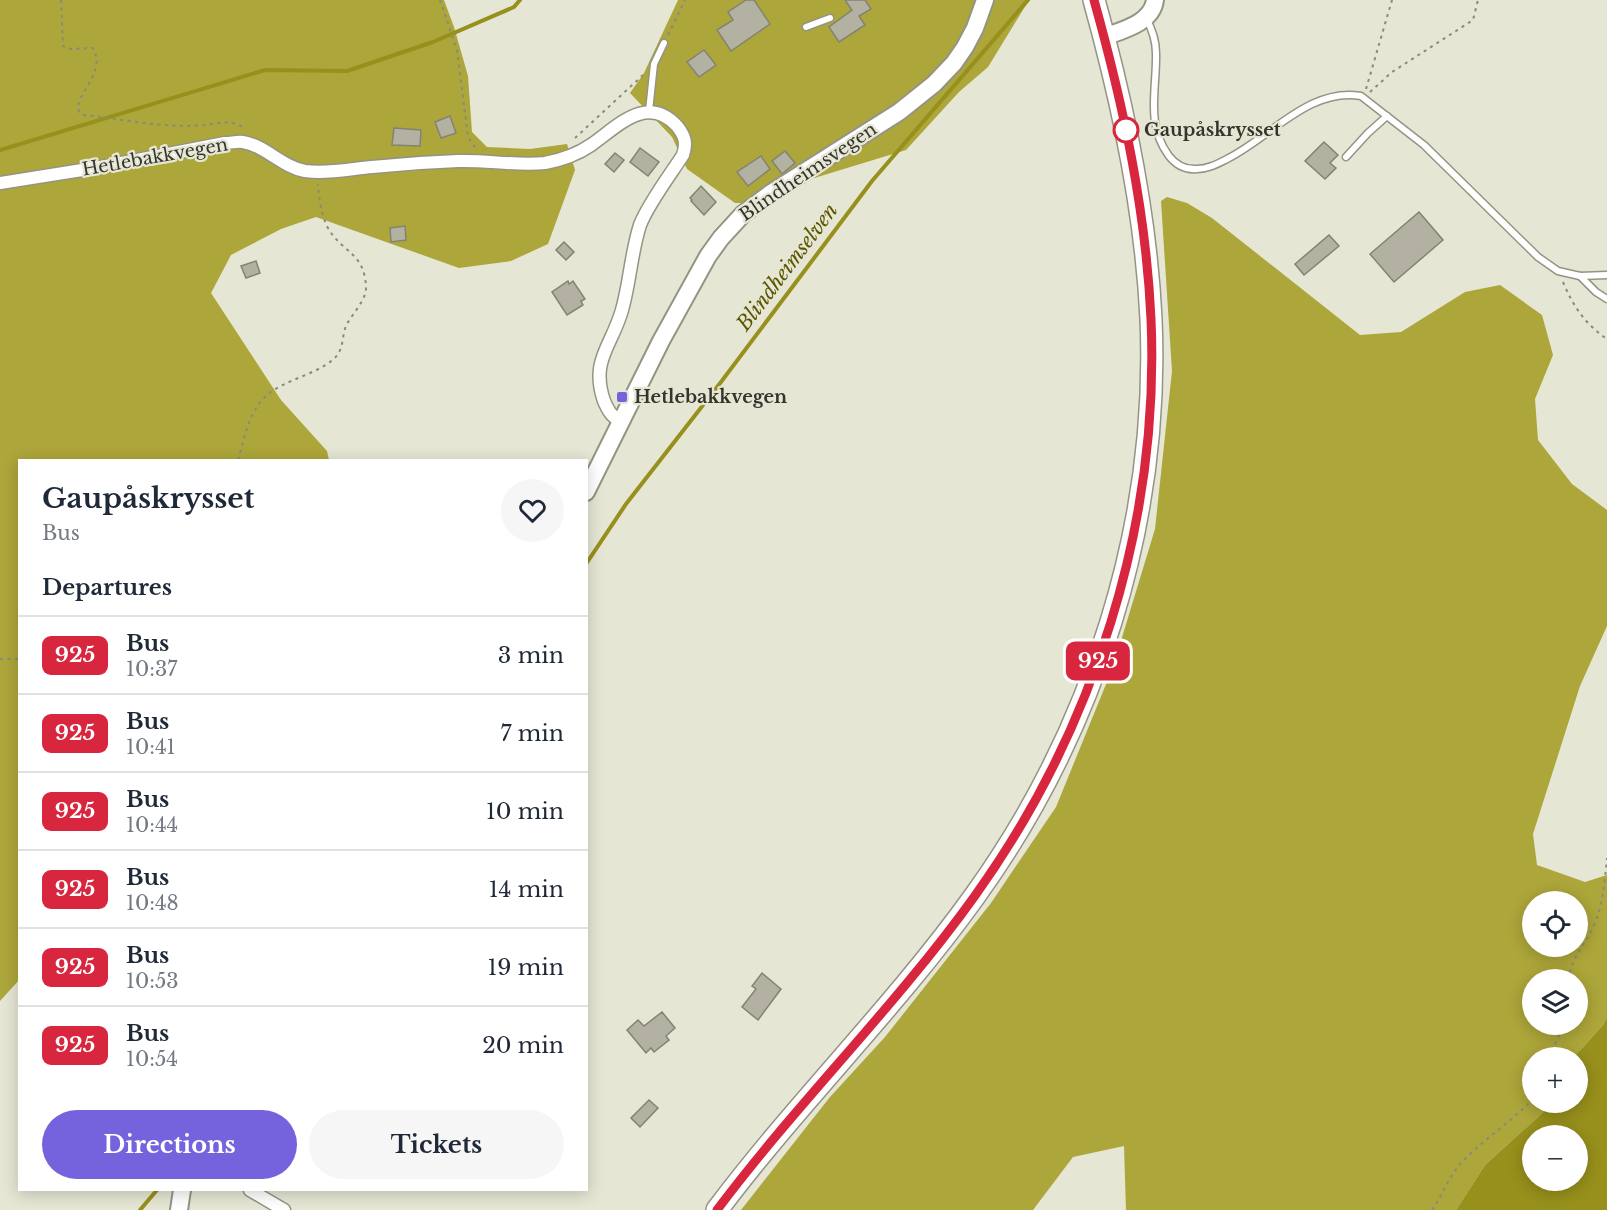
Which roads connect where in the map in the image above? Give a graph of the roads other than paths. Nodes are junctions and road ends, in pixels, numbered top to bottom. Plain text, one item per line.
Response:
1 (986, 0) edge
2 (1094, 0) edge
3 (1155, 0) edge
4 (830, 18) dead end
5 (1146, 18) junction
6 (806, 27) dead end
7 (1104, 37) junction
8 (664, 43) road end
9 (649, 111) junction
10 (1387, 116) junction
11 (1346, 157) dead end
12 (0, 183) edge
13 (1607, 275) edge
14 (1580, 276) junction
15 (1607, 299) edge
16 (620, 421) junction
17 (588, 488) edge
18 (182, 1191) edge
19 (252, 1191) edge
20 (179, 1210) edge
21 (284, 1210) edge
22 (717, 1210) edge

1 - 16 street, Blindheimsvegen
2 - 7 highway
3 - 5 street
4 - 6 lane
5 - 7 street
5 - 10 lane
7 - 22 highway
8 - 9 lane
9 - 12 street, Hetlebakkvegen
9 - 16 street
10 - 11 lane
10 - 14 lane
13 - 14 lane
14 - 15 lane
16 - 17 street, Blindheimsvegen
18 - 20 street
19 - 21 street

